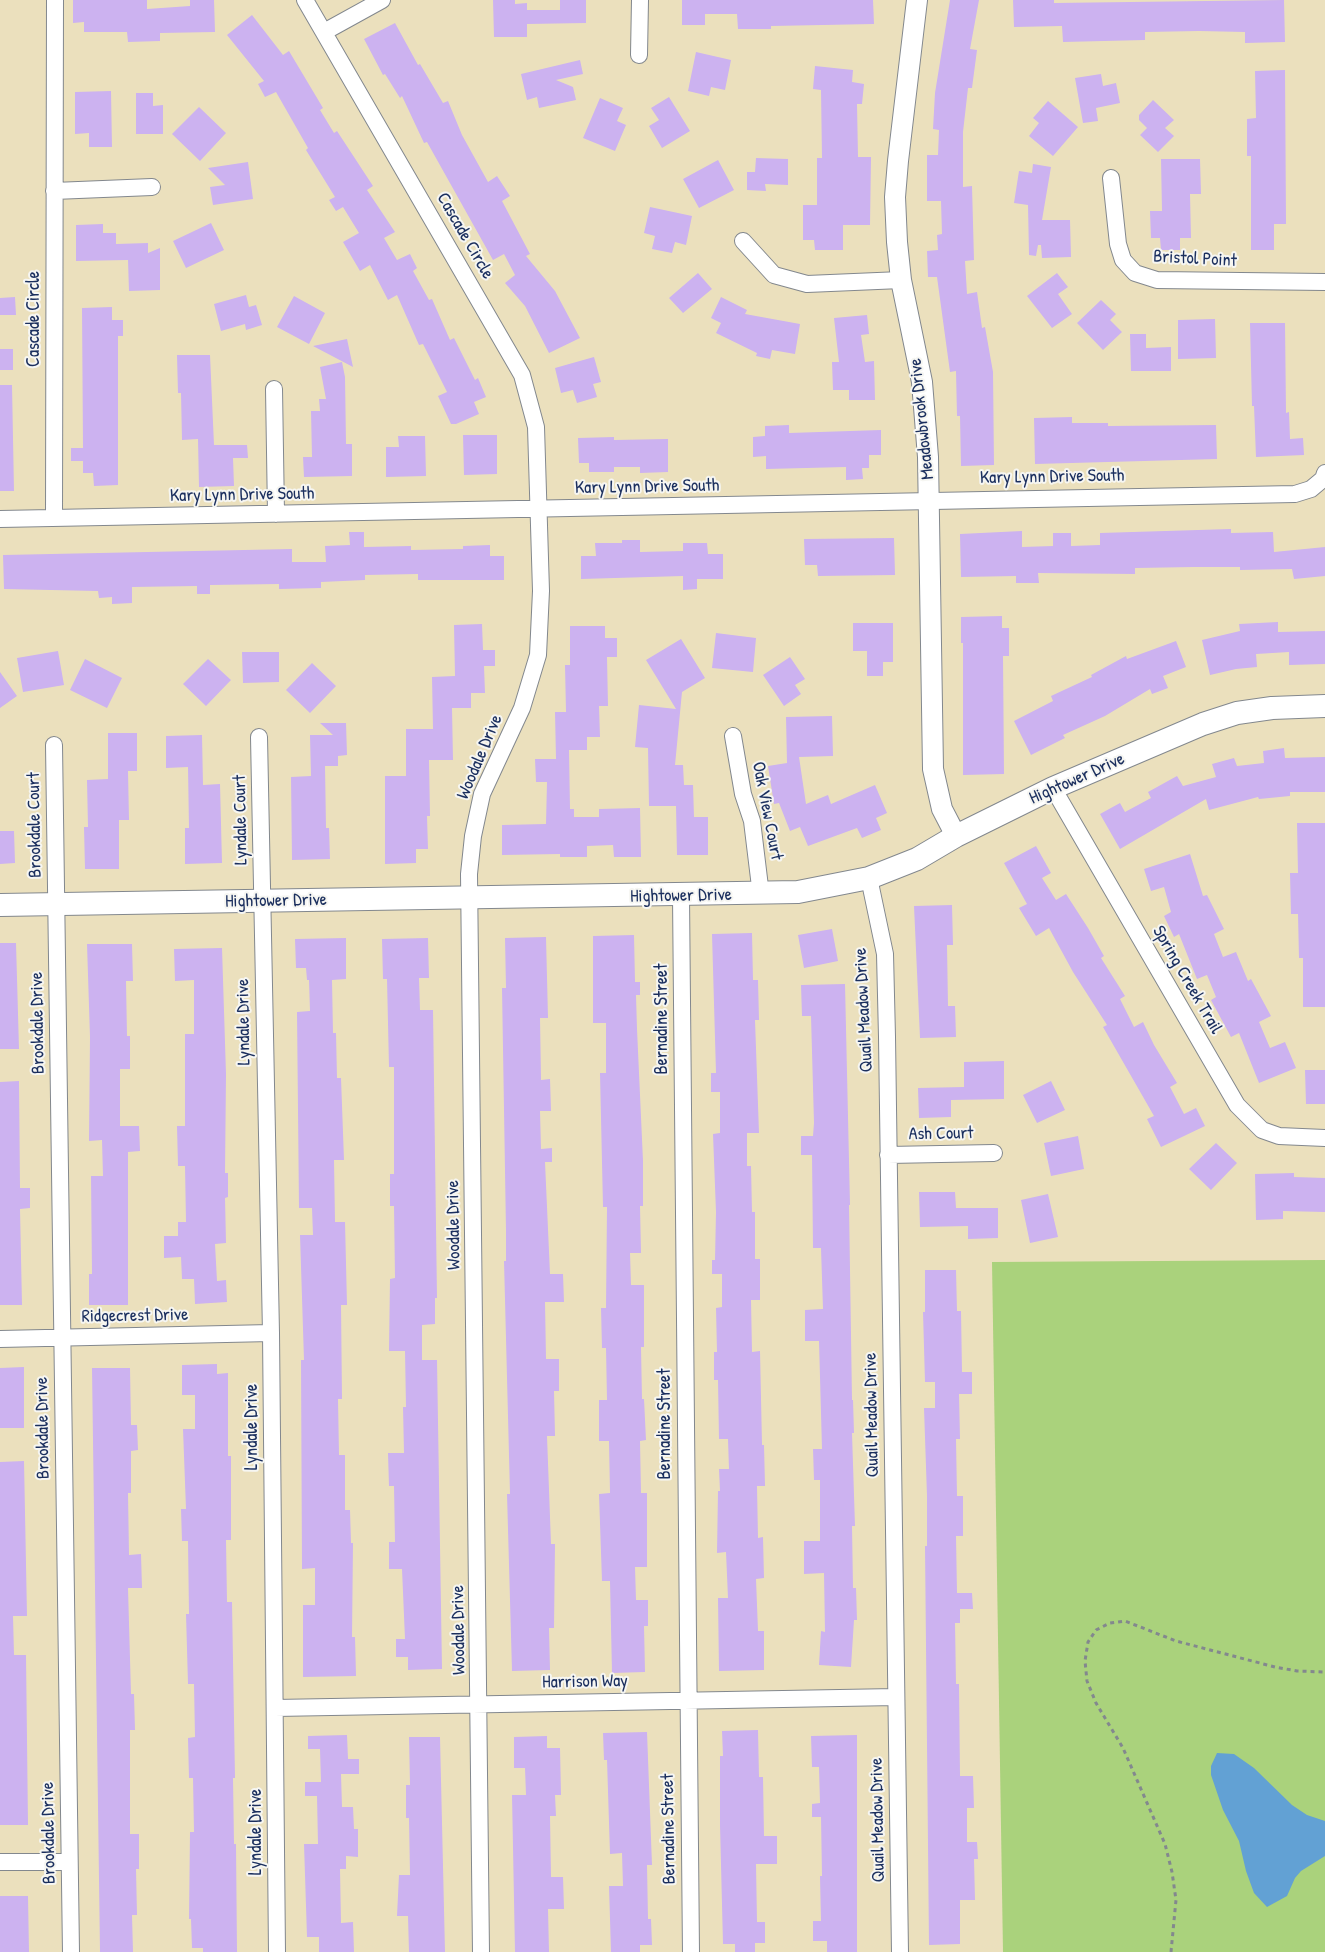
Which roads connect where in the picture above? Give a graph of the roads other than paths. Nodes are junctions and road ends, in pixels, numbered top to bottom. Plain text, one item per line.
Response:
1 (55, 0) edge
2 (305, 0) edge
3 (382, 0) edge
4 (640, 0) edge
5 (917, 0) edge
6 (324, 32) junction
7 (639, 55) dead end
8 (1111, 178) dead end
9 (152, 187) dead end
10 (54, 191) junction
11 (742, 241) dead end
12 (901, 280) junction
13 (1325, 282) edge
14 (274, 389) dead end
15 (1325, 473) edge
16 (929, 499) junction
17 (539, 509) junction
18 (276, 514) junction
19 (54, 518) junction
20 (0, 519) edge
21 (1325, 706) edge
22 (733, 736) dead end
23 (259, 737) dead end
24 (54, 745) dead end
25 (1053, 788) junction
26 (956, 836) junction
27 (869, 878) junction
28 (761, 894) junction
29 (681, 896) junction
30 (470, 898) junction
31 (262, 901) junction
32 (56, 904) junction
33 (0, 905) edge
34 (1325, 1138) edge
35 (994, 1153) dead end
36 (888, 1155) junction
37 (272, 1334) junction
38 (62, 1338) junction
39 (0, 1339) edge
40 (896, 1697) junction
41 (688, 1700) junction
42 (480, 1704) junction
43 (275, 1708) junction
44 (0, 1862) edge
45 (70, 1862) junction
46 (71, 1952) edge
47 (277, 1952) edge
48 (481, 1952) edge
49 (691, 1952) edge
50 (900, 1952) edge

1 - 10 street, Cascade Circle
2 - 6 street, Cascade Circle
3 - 6 street
4 - 7 street
5 - 12 street, Meadowbrook Drive
6 - 17 street, Cascade Circle
8 - 13 street, Bristol Point
9 - 10 street
10 - 19 street, Cascade Circle
11 - 12 street
12 - 16 street, Meadowbrook Drive
14 - 18 street
15 - 16 street, Kary Lynn Drive South
16 - 17 street, Kary Lynn Drive South
16 - 26 street, Meadowbrook Drive
17 - 18 street, Kary Lynn Drive South
17 - 30 street, Woodale Drive
18 - 19 street, Kary Lynn Drive South
19 - 20 street, Kary Lynn Drive South
21 - 25 main road, Hightower Drive
22 - 28 street, Oak View Court
23 - 31 street, Lyndale Court
24 - 32 street, Brookdale Court
25 - 26 main road, Hightower Drive
25 - 34 street, Spring Creek Trail
26 - 27 main road, Hightower Drive
27 - 28 main road, Hightower Drive
27 - 36 street, Quail Meadow Drive
28 - 29 main road, Hightower Drive
29 - 30 main road, Hightower Drive
29 - 41 street, Bernadine Street
30 - 31 main road, Hightower Drive
30 - 42 street, Woodale Drive
31 - 32 main road, Hightower Drive
31 - 37 street, Lyndale Drive
32 - 33 main road, Hightower Drive
32 - 38 street, Brookdale Drive
35 - 36 street, Ash Court
36 - 40 street, Quail Meadow Drive
37 - 38 street, Ridgecrest Drive
37 - 43 street, Lyndale Drive
38 - 39 street, Ridgecrest Drive
38 - 45 street, Brookdale Drive
40 - 41 street, Harrison Way
40 - 50 street, Quail Meadow Drive
41 - 42 street, Harrison Way
41 - 49 street, Bernadine Street
42 - 43 street, Harrison Way
42 - 48 street, Woodale Drive
43 - 47 street, Lyndale Drive
44 - 45 street
45 - 46 street, Brookdale Drive

